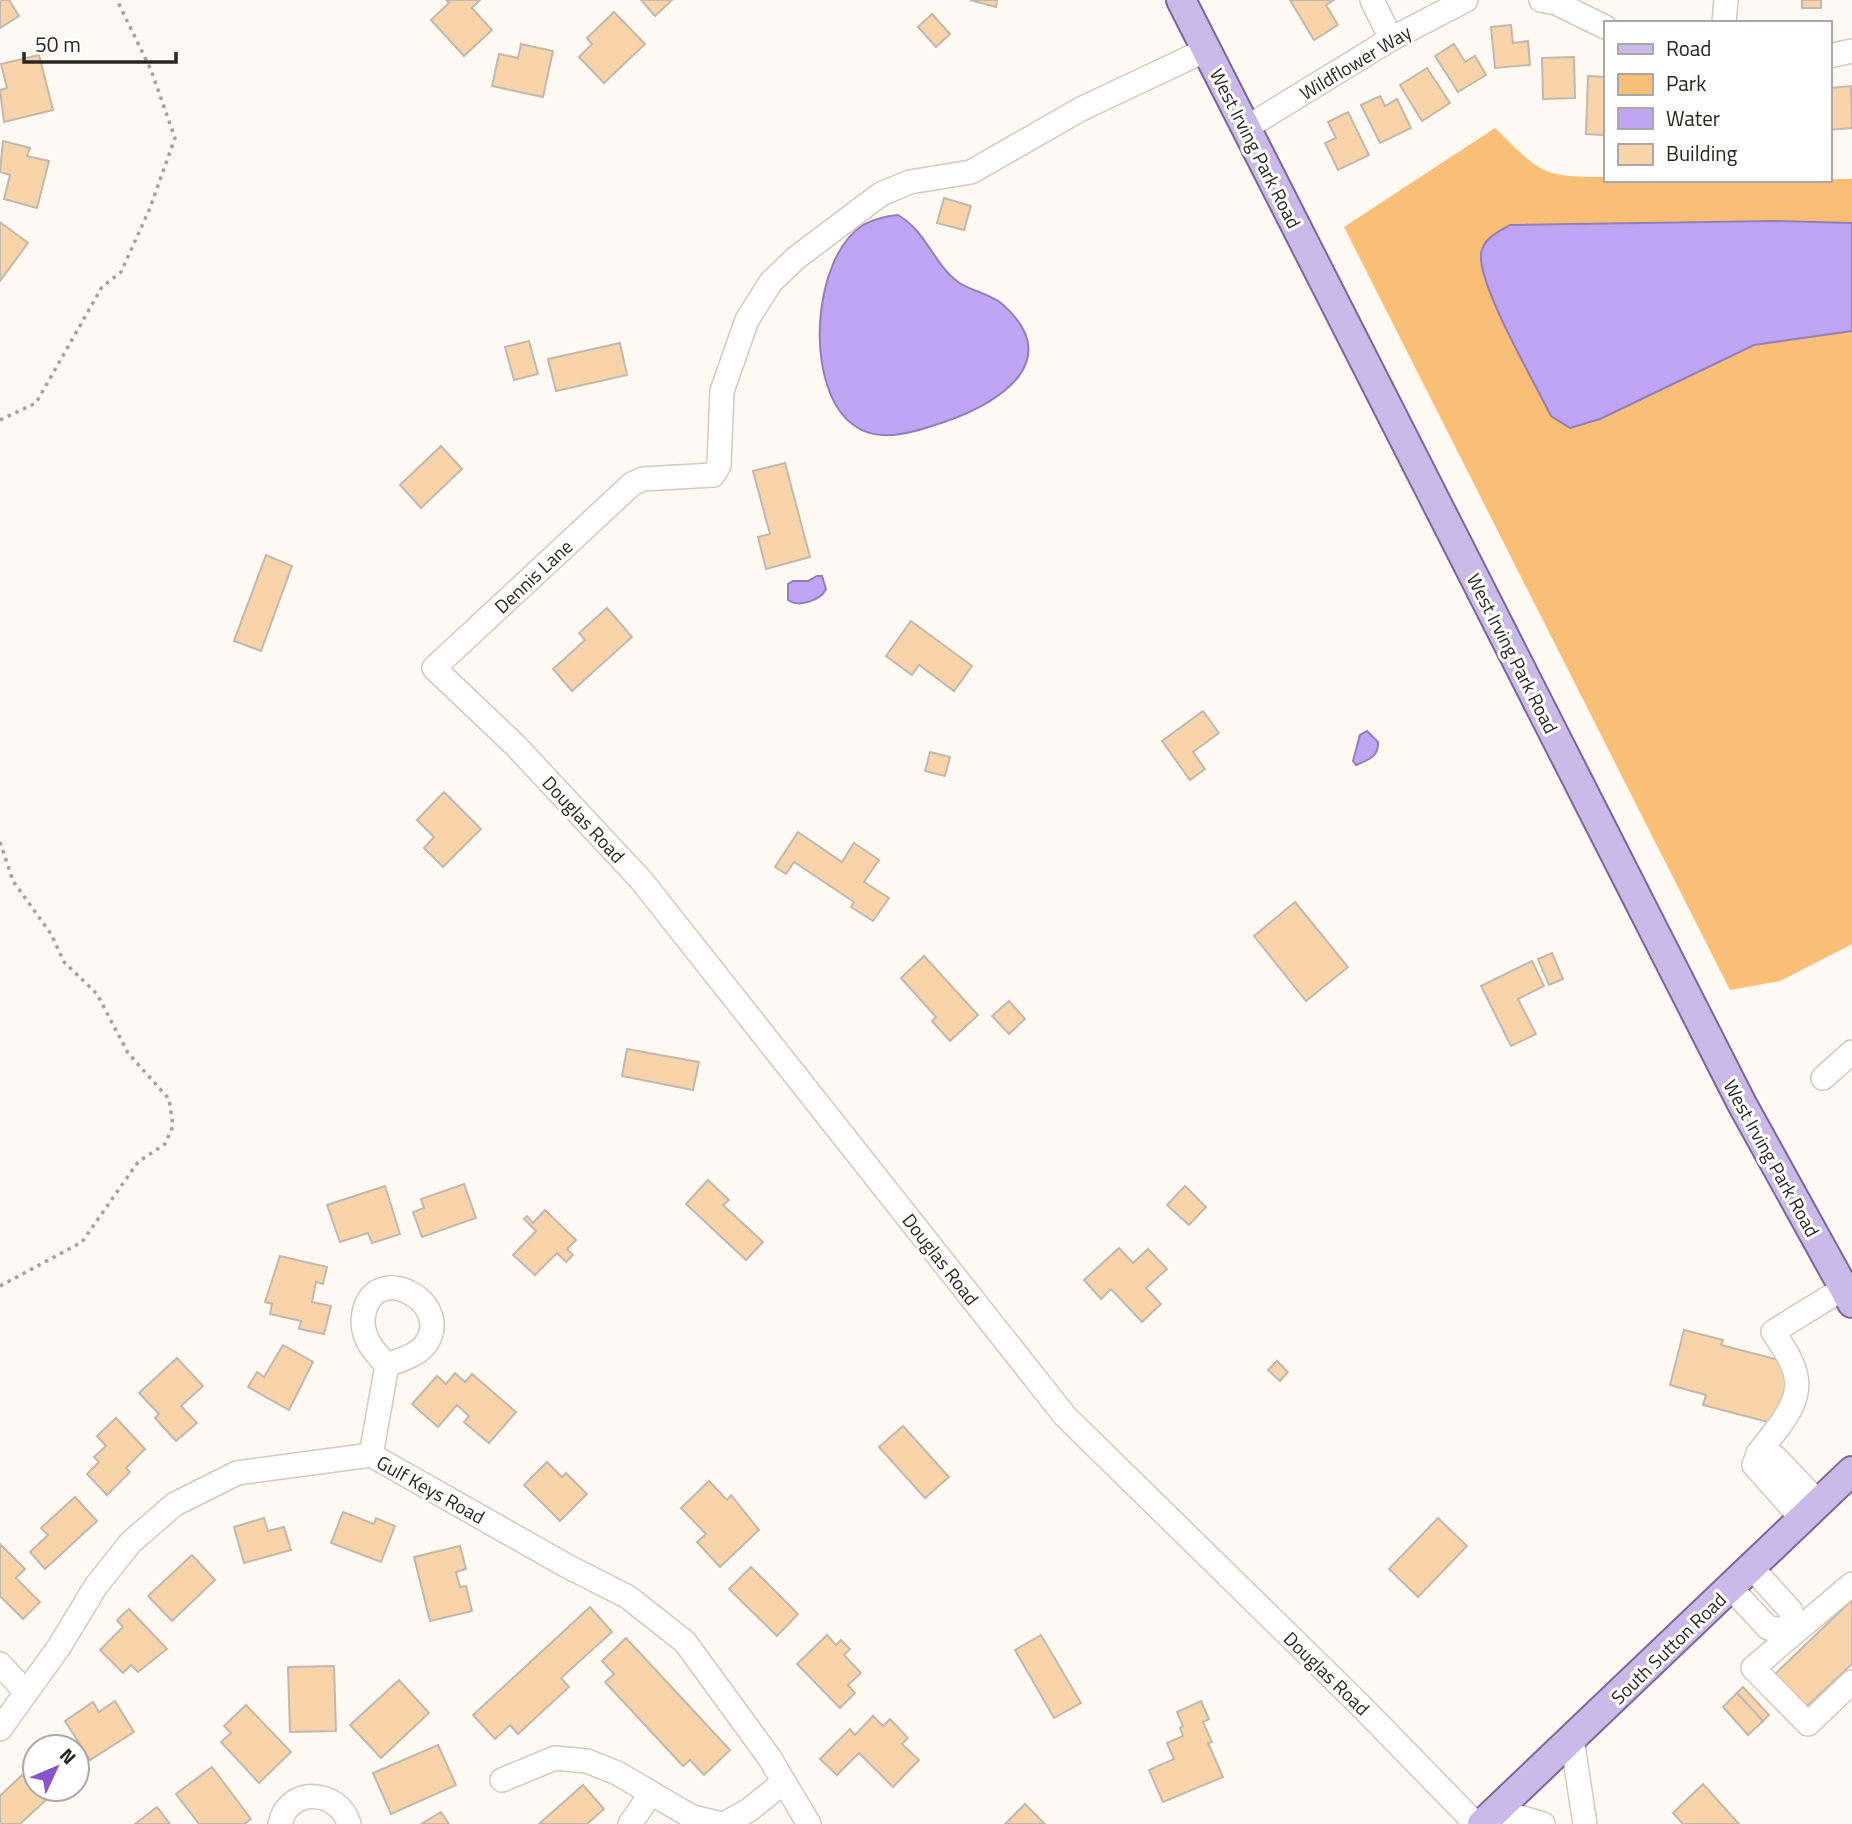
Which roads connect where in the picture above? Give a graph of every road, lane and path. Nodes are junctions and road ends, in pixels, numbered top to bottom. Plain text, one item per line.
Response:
1 (117, 0) edge
2 (1181, 0) edge
3 (1372, 0) edge
4 (1466, 0) edge
5 (1541, 0) edge
6 (1726, 0) edge
7 (1724, 21) edge
8 (1604, 27) edge
9 (1391, 39) junction
10 (1206, 50) junction
11 (1852, 51) edge
12 (1831, 55) edge
13 (1246, 128) junction
14 (0, 420) edge
15 (434, 668) joint
16 (0, 842) edge
17 (1852, 1052) edge
18 (1823, 1078) dead end
19 (0, 1286) edge
20 (1848, 1296) edge
21 (387, 1365) dead end
22 (371, 1455) junction
23 (1852, 1471) edge
24 (1810, 1511) junction
25 (1752, 1568) junction
26 (1852, 1584) edge
27 (1731, 1588) junction
28 (1794, 1630) junction
29 (0, 1664) edge
30 (1852, 1682) edge
31 (26, 1692) junction
32 (0, 1729) edge
33 (1572, 1739) junction
34 (502, 1780) dead end
35 (784, 1782) junction
36 (651, 1793) junction
37 (1485, 1820) edge
38 (280, 1824) edge
39 (349, 1824) edge
40 (630, 1824) edge
41 (723, 1824) edge
42 (809, 1824) edge
43 (1543, 1824) edge
44 (1585, 1824) edge

1 - 14 path
2 - 10 main road, West Irving Park Road
3 - 9 street
4 - 9 street, Wildflower Way
5 - 8 street
6 - 7 street
9 - 13 street, Wildflower Way
10 - 13 main road, West Irving Park Road
10 - 15 street, Dennis Lane
11 - 12 street
13 - 20 main road, West Irving Park Road
15 - 37 street, Douglas Road
16 - 19 path
17 - 18 street
20 - 24 street
21 - 22 street
22 - 31 street, Gulf Keys Road
22 - 35 street, Gulf Keys Road
23 - 24 main road, South Sutton Road
24 - 25 main road, South Sutton Road
25 - 27 main road, South Sutton Road
25 - 28 street
26 - 28 street
27 - 28 street
27 - 33 main road, South Sutton Road
28 - 30 street
29 - 31 street
31 - 32 street, Gulf Keys Road
33 - 37 main road, South Sutton Road
33 - 44 street
34 - 36 street
35 - 41 street
35 - 42 street, Gulf Keys Road
36 - 40 street
36 - 41 street
37 - 43 street
38 - 39 street

